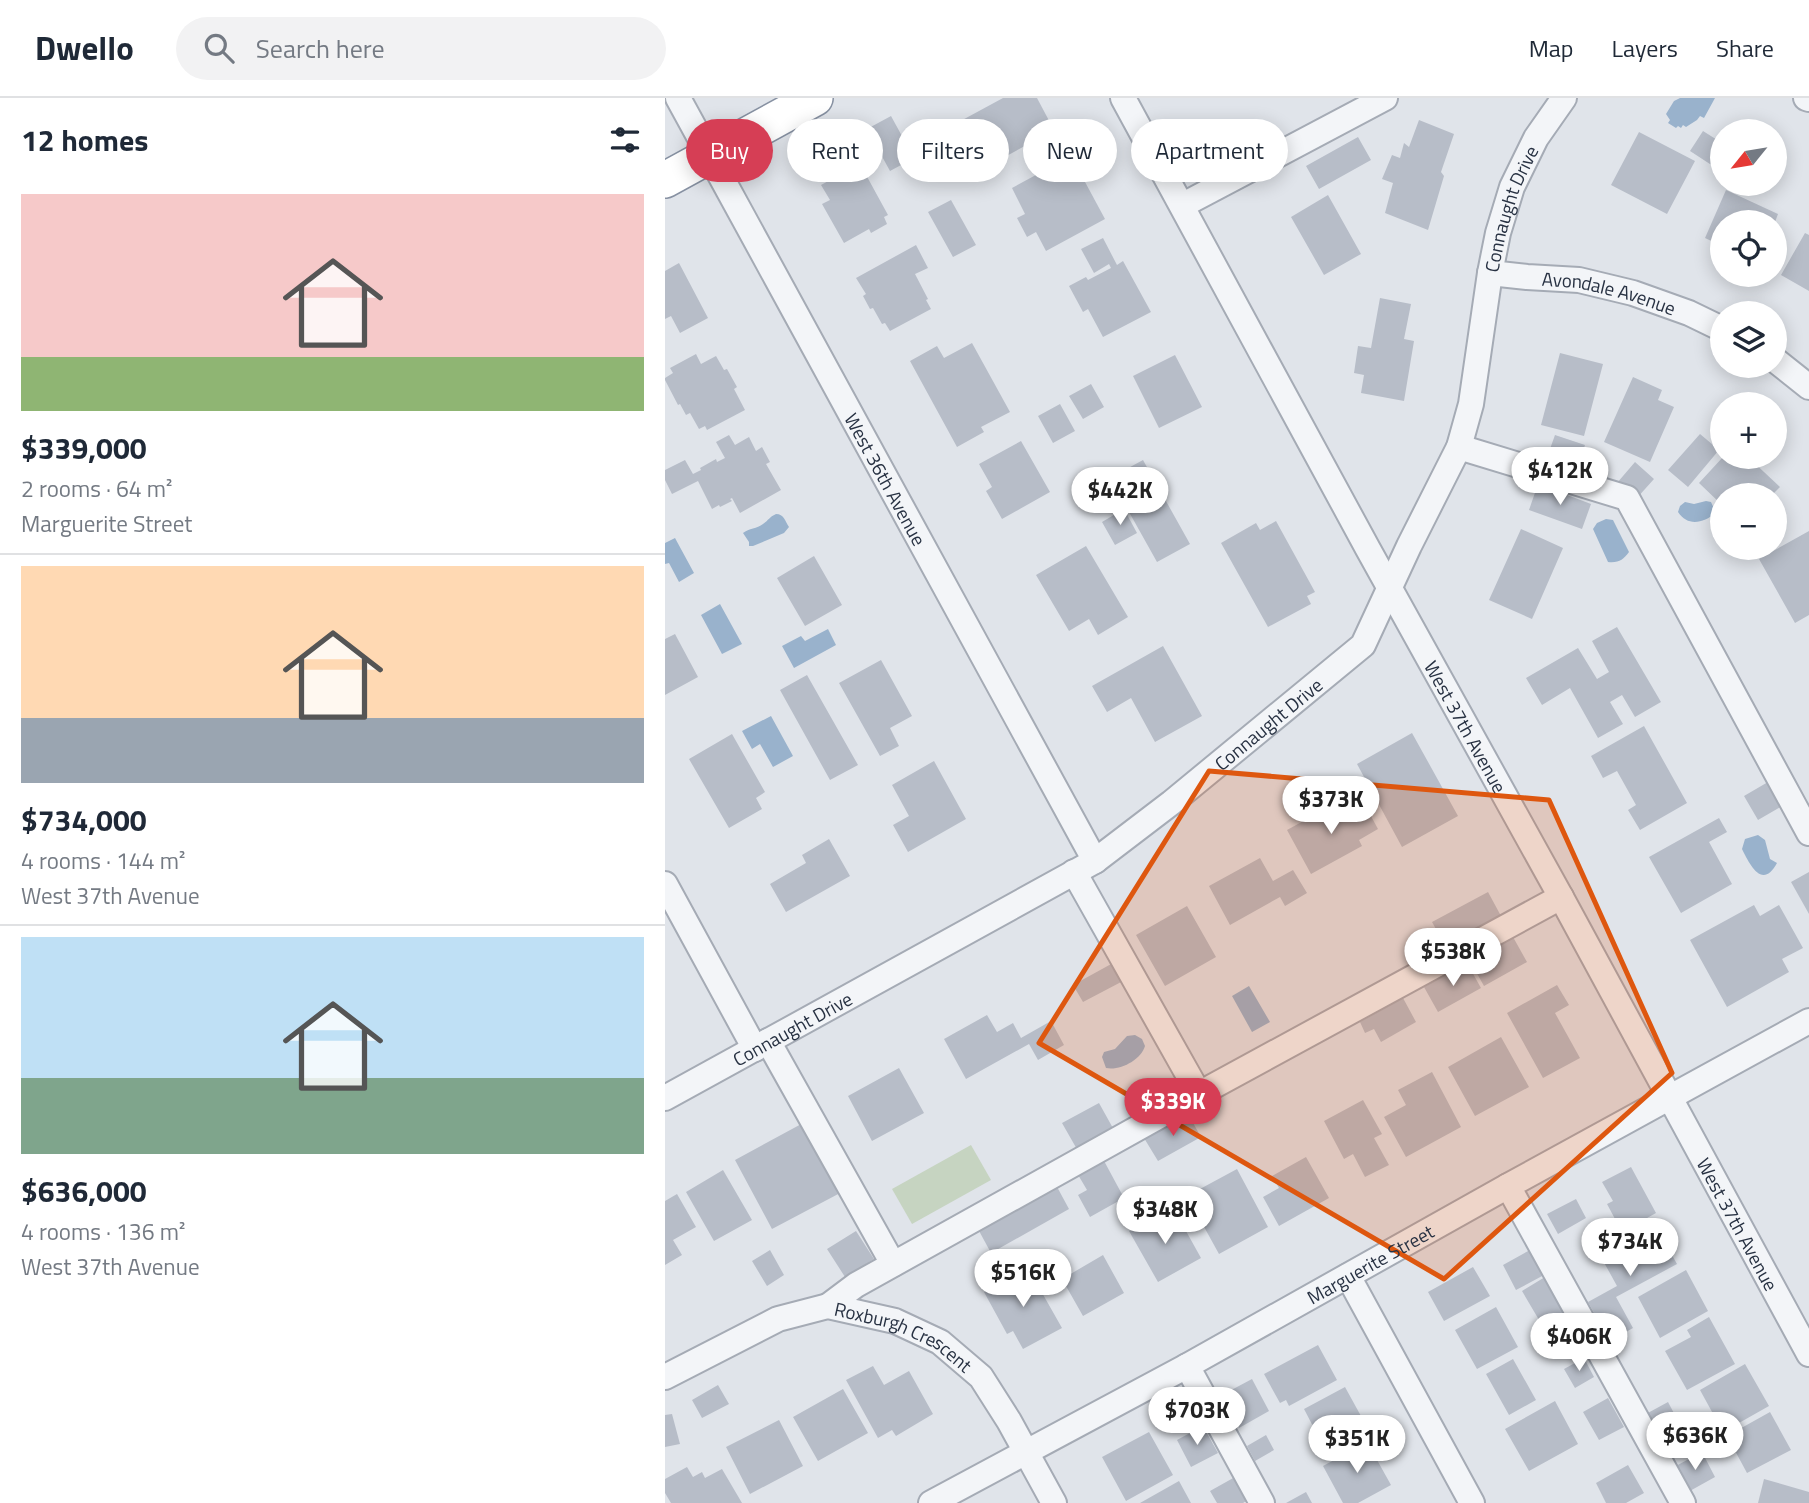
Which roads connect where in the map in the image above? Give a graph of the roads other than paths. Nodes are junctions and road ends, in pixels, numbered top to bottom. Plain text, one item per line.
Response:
1 (678, 98) edge
2 (815, 98) edge
3 (1123, 98) edge
4 (1385, 98) edge
5 (1564, 98) edge
6 (690, 119) edge
7 (773, 121) edge
8 (686, 169) edge
9 (665, 180) edge
10 (724, 182) edge
11 (1183, 205) junction
12 (1490, 273) junction
13 (1710, 323) edge
14 (1787, 370) edge
15 (1809, 387) edge
16 (1459, 447) junction
17 (1390, 587) junction
18 (1809, 833) edge
19 (1085, 866) junction
20 (665, 884) edge
21 (1561, 897) junction
22 (1809, 1021) edge
23 (761, 1045) junction
24 (1199, 1094) junction
25 (1671, 1097) junction
26 (665, 1098) edge
27 (1508, 1186) junction
28 (893, 1264) junction
29 (1348, 1276) junction
30 (828, 1306) junction
31 (1809, 1354) edge
32 (1187, 1366) junction
33 (665, 1377) edge
34 (1026, 1452) junction
35 (931, 1503) edge
36 (1054, 1503) edge
37 (1262, 1503) edge
38 (1472, 1503) edge
39 (1683, 1503) edge

1 - 6 street, West 36th Avenue
2 - 7 highway
3 - 11 street, West 37th Avenue
4 - 11 street
5 - 12 street, Connaught Drive
8 - 9 highway
10 - 19 street, West 36th Avenue
11 - 17 street, West 37th Avenue
12 - 13 street, Avondale Avenue
12 - 16 street, Connaught Drive
14 - 15 street
16 - 17 street, Connaught Drive
16 - 18 street
17 - 19 street, Connaught Drive
17 - 21 street, West 37th Avenue
19 - 23 street, Connaught Drive
19 - 24 street, West 36th Avenue
20 - 23 street
21 - 24 street
21 - 25 street, West 37th Avenue
22 - 25 street, Marguerite Street
23 - 26 street, Connaught Drive
23 - 28 street
24 - 28 street
25 - 27 street, Marguerite Street
25 - 31 street, West 37th Avenue
27 - 29 street, Marguerite Street
27 - 39 street
28 - 30 street
29 - 32 street, Marguerite Street
29 - 38 street
30 - 33 street, Roxburgh Crescent
30 - 34 street, Roxburgh Crescent
32 - 34 street, Marguerite Street
32 - 37 street
34 - 35 street, Marguerite Street
34 - 36 street, Roxburgh Crescent

